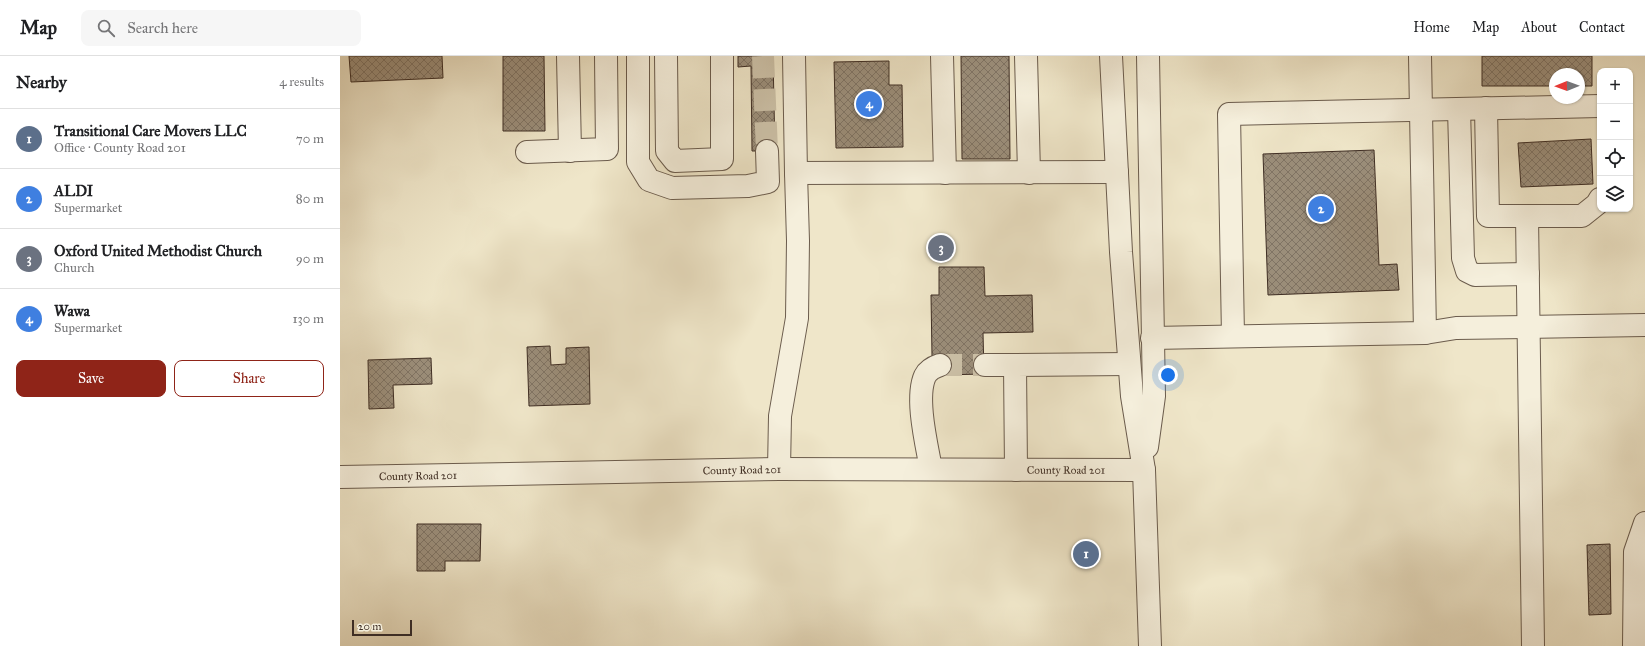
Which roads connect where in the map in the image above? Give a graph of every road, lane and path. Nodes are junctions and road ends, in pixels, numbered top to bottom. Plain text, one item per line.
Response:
1 (568, 56) edge
2 (606, 56) edge
3 (638, 56) edge
4 (666, 56) edge
5 (722, 56) edge
6 (794, 56) edge
7 (942, 56) edge
8 (1026, 56) edge
9 (1111, 56) edge
10 (1148, 56) edge
11 (1420, 56) edge
12 (1597, 106) edge
13 (1486, 108) junction
14 (1459, 109) junction
15 (1421, 110) junction
16 (570, 150) junction
17 (766, 151) tunnel mouth
18 (527, 152) dead end
19 (1117, 172) junction
20 (796, 173) junction
21 (945, 173) junction
22 (1029, 173) junction
23 (1597, 204) edge
24 (1527, 216) junction
25 (1528, 274) junction
26 (1645, 325) edge
27 (1528, 327) junction
28 (1425, 333) junction
29 (1232, 336) junction
30 (1152, 338) junction
31 (1129, 364) junction
32 (940, 365) tunnel mouth
33 (986, 365) tunnel mouth
34 (1016, 366) junction
35 (779, 469) junction
36 (931, 469) junction
37 (1016, 470) junction
38 (1144, 470) junction
39 (340, 477) edge
40 (1645, 523) edge
41 (1150, 646) edge
42 (1533, 646) edge
43 (1634, 646) edge

1 - 16 street
2 - 16 street
3 - 17 street
4 - 5 street
6 - 20 street
7 - 21 street
8 - 22 street
9 - 19 street
10 - 30 street
11 - 15 street
12 - 13 street
13 - 14 street
13 - 24 street
14 - 15 street
14 - 25 street
15 - 28 street
15 - 29 street
16 - 18 street
19 - 22 street
19 - 31 street
20 - 21 street
20 - 35 street
21 - 22 street
23 - 24 street
24 - 25 street
25 - 27 street
26 - 27 street
27 - 28 street
27 - 42 street
28 - 29 street
29 - 30 street
30 - 38 street
31 - 34 street
31 - 38 street
32 - 36 street
33 - 34 street
34 - 37 street
35 - 36 street, County Road 201
35 - 39 street, County Road 201
36 - 37 street, County Road 201
37 - 38 street, County Road 201
38 - 41 street
40 - 43 street

